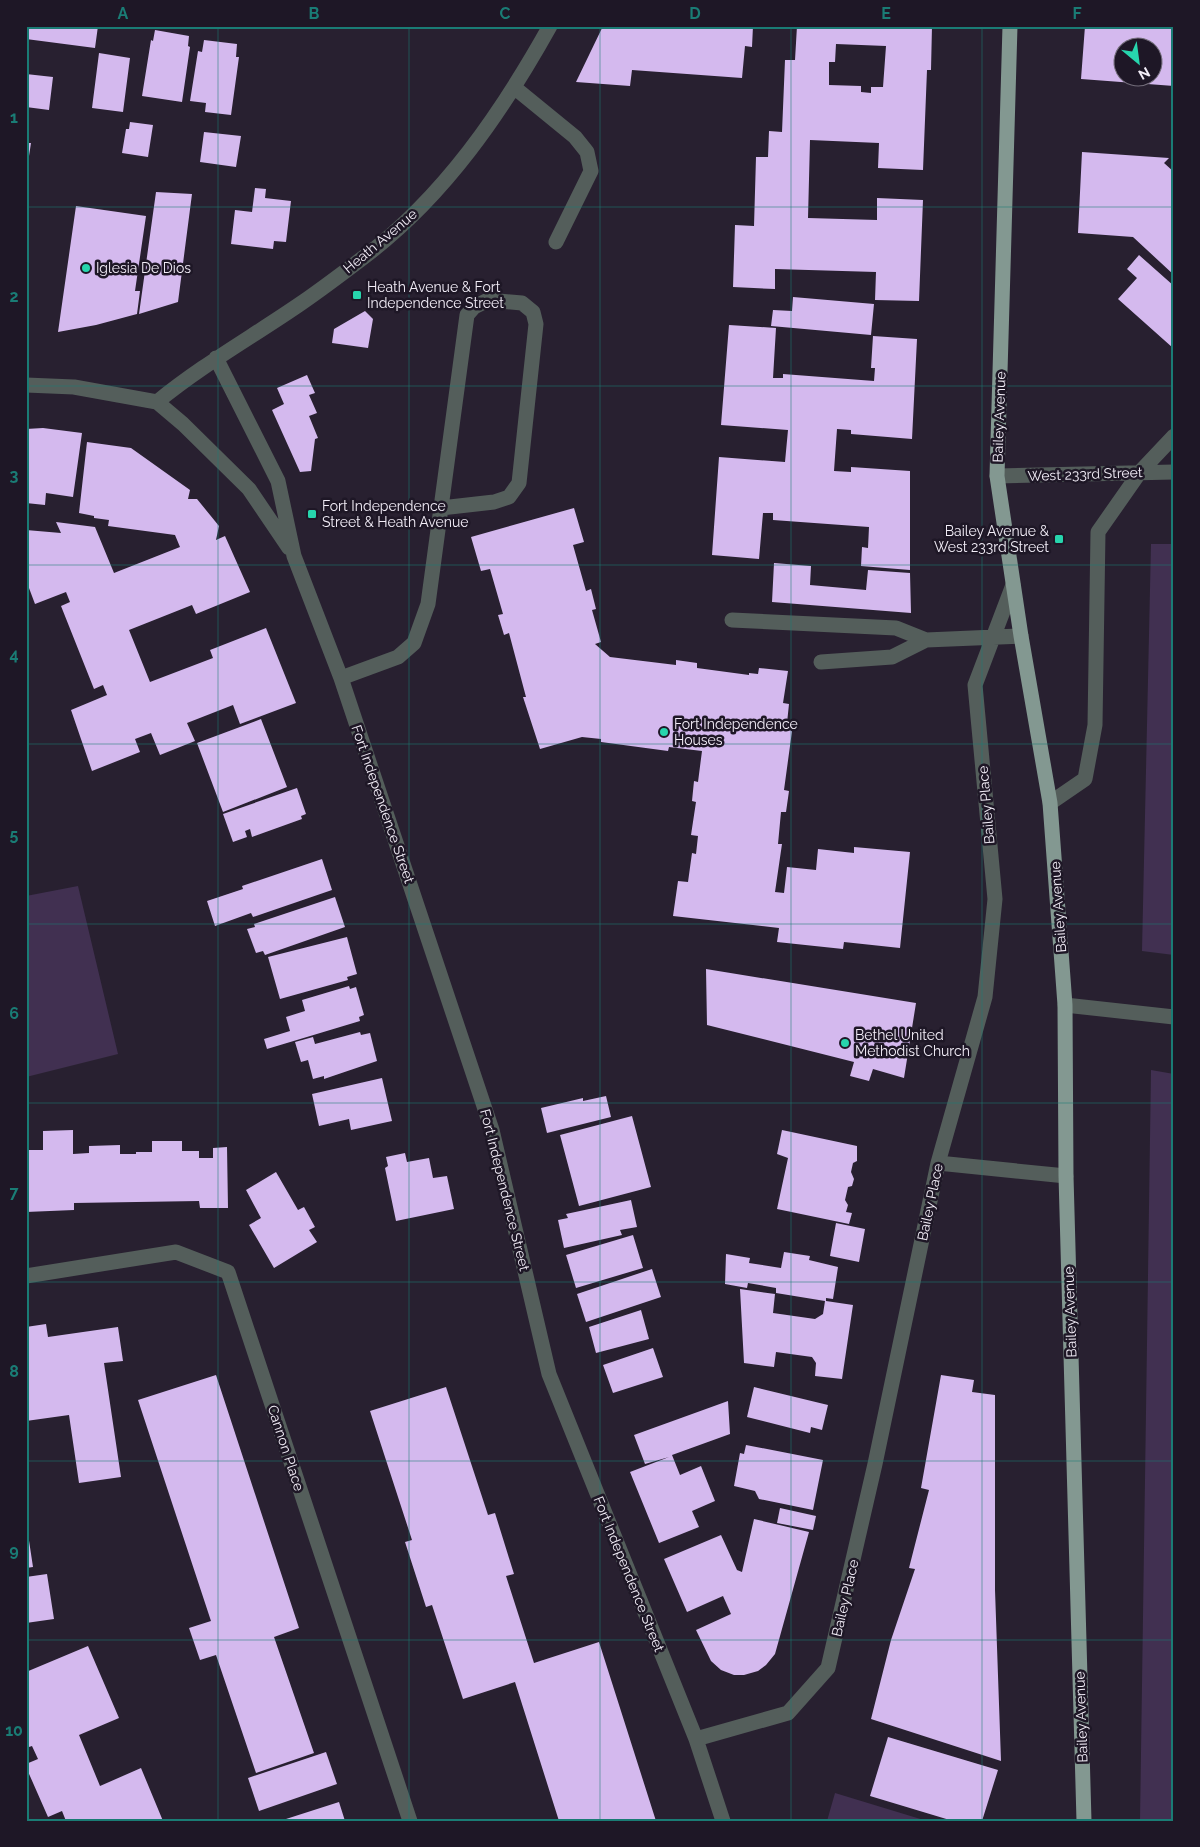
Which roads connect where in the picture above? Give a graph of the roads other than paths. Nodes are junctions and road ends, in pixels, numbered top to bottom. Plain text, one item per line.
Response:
1 (550, 26) edge
2 (1010, 26) edge
3 (515, 88) junction
4 (556, 242) dead end
5 (216, 358) junction
6 (26, 385) edge
7 (157, 402) junction
8 (1174, 436) edge
9 (1140, 472) junction
10 (1174, 472) edge
11 (997, 476) junction
12 (441, 508) junction
13 (294, 556) junction
14 (1013, 585) junction
15 (732, 620) dead end
16 (1021, 636) junction
17 (993, 637) junction
18 (926, 640) junction
19 (821, 662) dead end
20 (341, 678) junction
21 (1050, 803) junction
22 (1065, 1005) junction
23 (1174, 1017) edge
24 (938, 1163) junction
25 (1066, 1176) junction
26 (26, 1276) edge
27 (696, 1738) junction
28 (410, 1821) edge
29 (723, 1821) edge
30 (1084, 1821) edge

1 - 3 street, Heath Avenue
2 - 11 main road, Bailey Avenue
3 - 4 street
3 - 5 street, Heath Avenue
5 - 7 street, Heath Avenue
5 - 13 street, Fort Independence Street
6 - 7 street, Fort Independence Street
7 - 13 street, Fort Independence Street
8 - 9 street
9 - 10 street, West 233rd Street
9 - 11 street, West 233rd Street
9 - 21 street
11 - 14 main road, Bailey Avenue
12 - 12 street
12 - 20 street
13 - 20 street, Fort Independence Street
14 - 16 main road, Bailey Avenue
14 - 17 street, Bailey Place
15 - 18 street
16 - 17 street
16 - 21 main road, Bailey Avenue
17 - 18 street
17 - 24 street, Bailey Place
18 - 19 street
20 - 27 street, Fort Independence Street
21 - 22 main road, Bailey Avenue
22 - 23 street
22 - 25 main road, Bailey Avenue
24 - 25 street
24 - 27 street, Bailey Place
25 - 30 main road, Bailey Avenue
26 - 28 street, Cannon Place
27 - 29 street, Fort Independence Street

